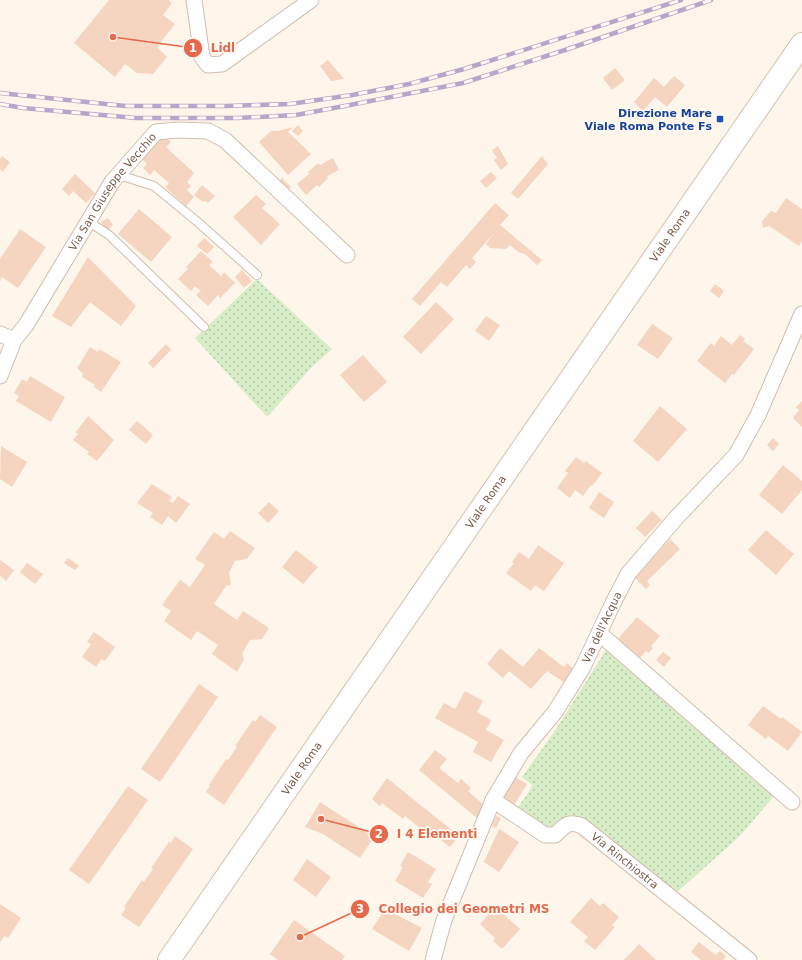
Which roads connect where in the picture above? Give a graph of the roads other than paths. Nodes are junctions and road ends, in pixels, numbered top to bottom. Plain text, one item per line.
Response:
1 (194, 0) edge
2 (311, 0) edge
3 (802, 44) edge
4 (119, 175) junction
5 (89, 222) junction
6 (348, 255) dead end
7 (257, 275) dead end
8 (802, 314) edge
9 (204, 327) dead end
10 (0, 334) edge
11 (14, 340) junction
12 (0, 376) edge
13 (599, 633) junction
14 (493, 800) junction
15 (792, 802) dead end
16 (169, 960) edge
17 (433, 960) edge
18 (749, 960) edge

1 - 2 street
3 - 16 main road, Viale Roma
4 - 5 street, Via San Giuseppe Vecchio
4 - 6 street, Via San Giuseppe Vecchio
4 - 7 lane
5 - 9 lane
5 - 11 street, Via San Giuseppe Vecchio
8 - 13 street, Via dell'Acqua
10 - 11 street
11 - 12 street, Via San Giuseppe Vecchio
13 - 14 street, Via dell'Acqua
13 - 15 street
14 - 17 street, Via dell'Acqua
14 - 18 street, Via Rinchiostra

